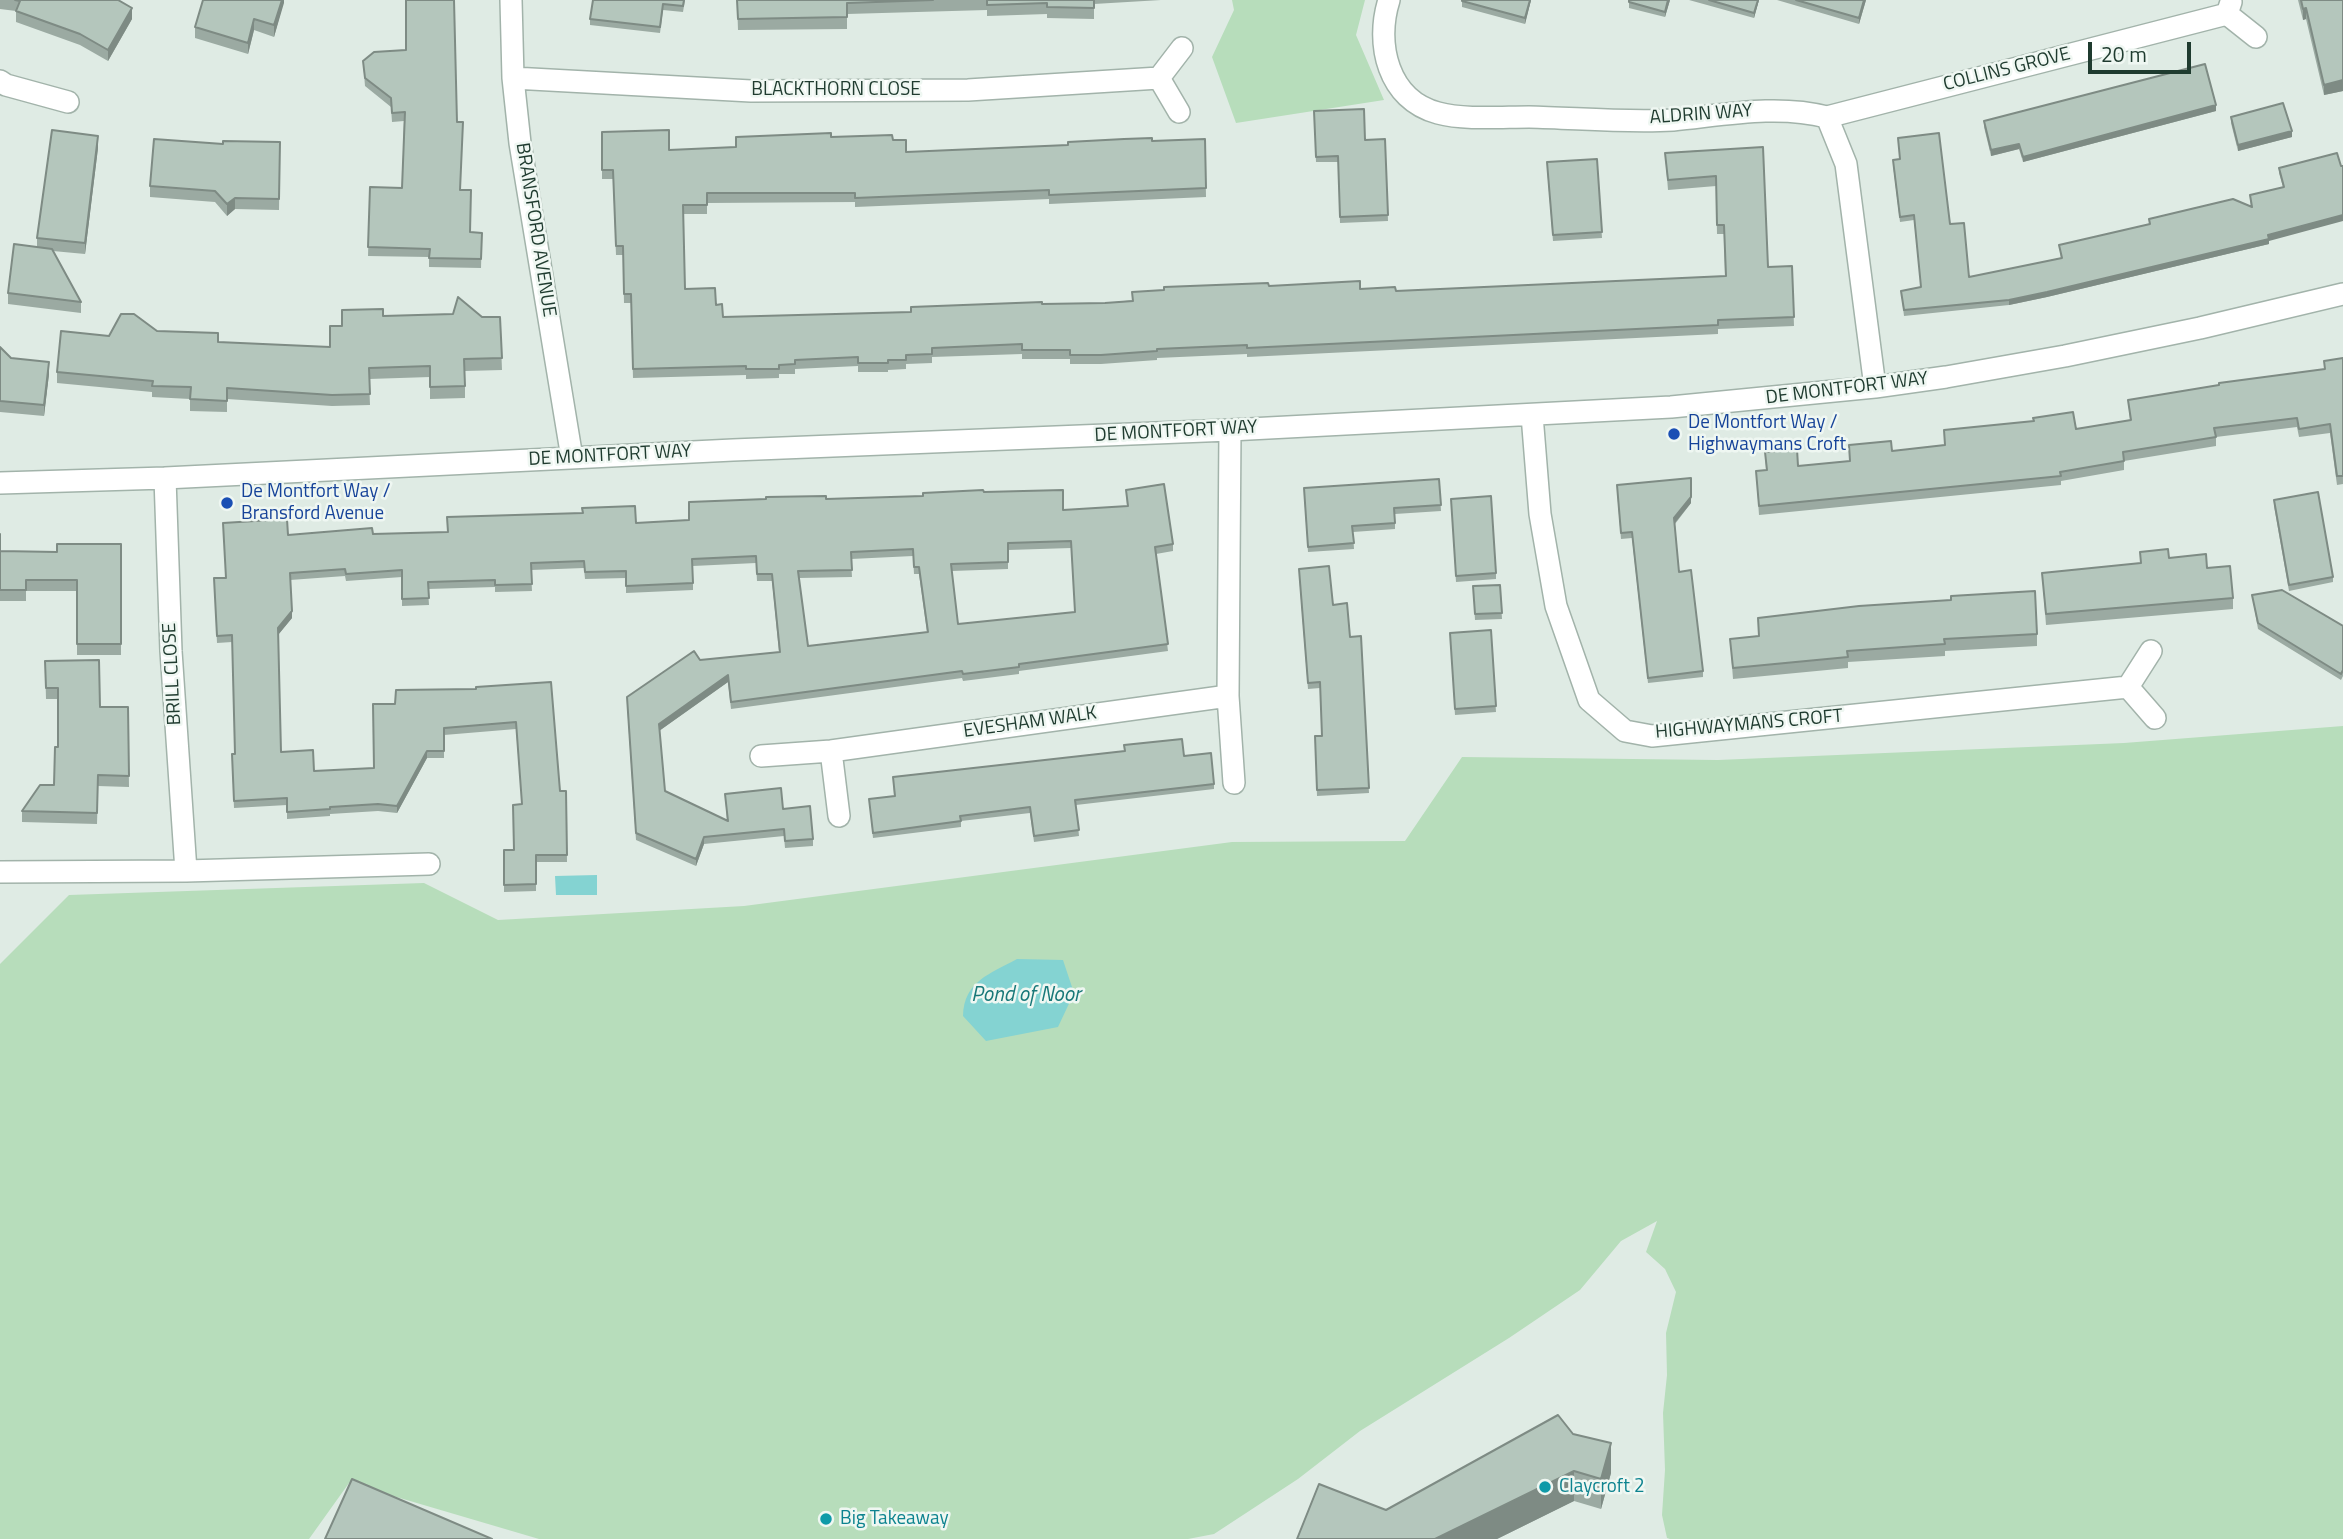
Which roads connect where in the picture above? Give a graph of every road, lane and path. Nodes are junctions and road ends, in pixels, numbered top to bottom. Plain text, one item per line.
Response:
1 (511, 0) edge
2 (1389, 0) edge
3 (2229, 7) edge
4 (2256, 37) dead end
5 (1182, 48) dead end
6 (513, 78) junction
7 (1159, 78) junction
8 (2, 89) edge
9 (68, 102) dead end
10 (1179, 112) dead end
11 (1827, 117) junction
12 (2343, 294) edge
13 (1875, 387) junction
14 (1532, 415) junction
15 (1230, 430) junction
16 (572, 458) junction
17 (165, 478) junction
18 (0, 483) edge
19 (2151, 651) dead end
20 (2128, 687) junction
21 (1228, 696) junction
22 (2155, 718) dead end
23 (831, 751) junction
24 (761, 756) dead end
25 (1234, 783) dead end
26 (839, 816) dead end
27 (429, 864) dead end
28 (186, 871) junction
29 (0, 872) edge

1 - 6 street, BRANSFORD AVENUE
2 - 11 street, ALDRIN WAY
3 - 4 street, COLLINS GROVE
3 - 11 street, COLLINS GROVE
5 - 7 street
6 - 7 street, BLACKTHORN CLOSE
6 - 16 street, BRANSFORD AVENUE
7 - 10 street
8 - 9 street
11 - 13 street
12 - 13 street, DE MONTFORT WAY
13 - 14 street, DE MONTFORT WAY
14 - 15 street, DE MONTFORT WAY
14 - 20 street, HIGHWAYMANS CROFT
15 - 16 street, DE MONTFORT WAY
15 - 21 street
16 - 17 street, DE MONTFORT WAY
17 - 18 street, DE MONTFORT WAY
17 - 28 street, BRILL CLOSE
19 - 20 street
20 - 22 street
21 - 23 street, EVESHAM WALK
21 - 25 street
23 - 24 street, EVESHAM WALK
23 - 26 street
27 - 28 street
28 - 29 street

